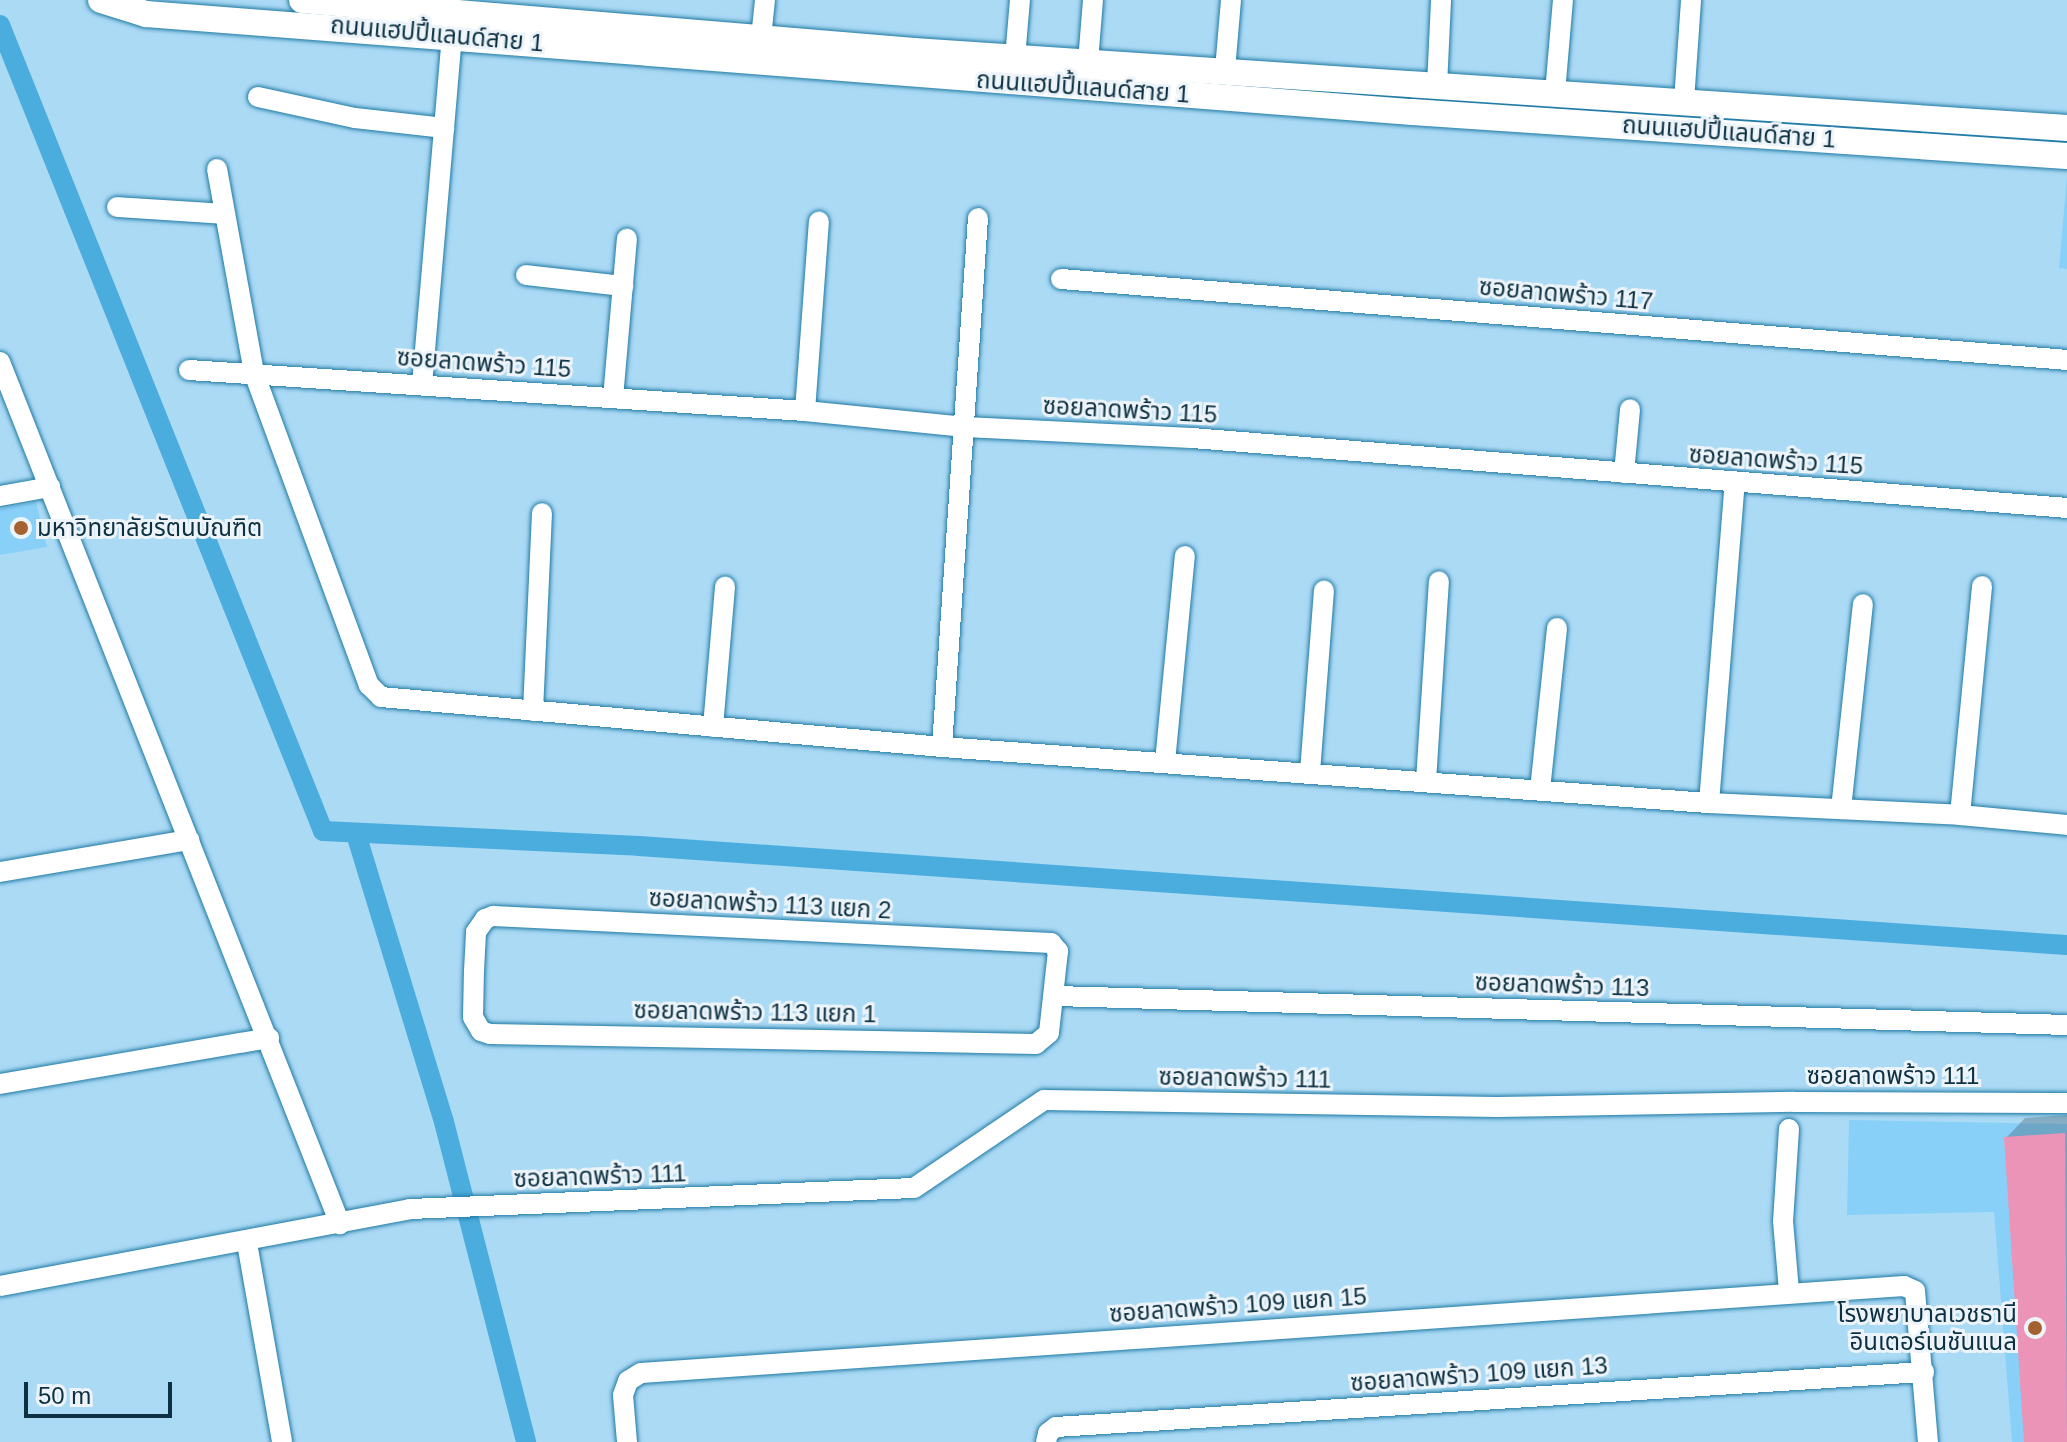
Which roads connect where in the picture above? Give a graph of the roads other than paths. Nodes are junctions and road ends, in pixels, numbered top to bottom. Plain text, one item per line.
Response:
1 (101, 0) edge
2 (302, 0) edge
3 (765, 0) edge
4 (1020, 0) edge
5 (1093, 0) edge
6 (1231, 0) edge
7 (1441, 0) edge
8 (1563, 0) edge
9 (1691, 0) edge
10 (452, 35) junction
11 (665, 42) junction
12 (760, 50) junction
13 (1015, 58) junction
14 (1088, 62) junction
15 (1225, 70) junction
16 (1437, 86) junction
17 (1555, 93) junction
18 (258, 97) dead end
19 (1224, 98) junction
20 (1684, 101) junction
21 (444, 128) junction
22 (2067, 128) edge
23 (2067, 156) edge
24 (217, 169) dead end
25 (117, 207) dead end
26 (224, 214) junction
27 (978, 218) dead end
28 (819, 222) dead end
29 (627, 239) dead end
30 (526, 275) dead end
31 (1061, 279) dead end
32 (623, 286) junction
33 (2067, 360) edge
34 (0, 362) edge
35 (189, 370) dead end
36 (254, 373) junction
37 (422, 385) junction
38 (613, 398) junction
39 (1630, 409) dead end
40 (805, 411) junction
41 (965, 427) junction
42 (1624, 473) junction
43 (1735, 483) junction
44 (50, 487) junction
45 (0, 496) edge
46 (2067, 508) edge
47 (542, 513) dead end
48 (1185, 556) dead end
49 (1439, 581) dead end
50 (1982, 586) dead end
51 (725, 587) dead end
52 (1324, 591) dead end
53 (1863, 604) dead end
54 (1557, 628) dead end
55 (533, 711) junction
56 (713, 727) junction
57 (942, 747) junction
58 (1165, 762) junction
59 (1310, 772) junction
60 (1426, 781) junction
61 (1540, 790) junction
62 (1709, 803) junction
63 (1841, 809) junction
64 (1960, 815) junction
65 (2067, 825) edge
66 (189, 840) junction
67 (0, 872) edge
68 (474, 971) joint
69 (1055, 996) junction
70 (2067, 1025) edge
71 (269, 1038) junction
72 (0, 1084) edge
73 (2067, 1103) edge
74 (1789, 1129) dead end
75 (340, 1224) junction
76 (247, 1243) junction
77 (0, 1286) edge
78 (1789, 1291) junction
79 (1924, 1372) junction
80 (282, 1442) edge
81 (627, 1442) edge
82 (1046, 1442) edge
83 (1921, 1442) edge
84 (1928, 1442) edge

1 - 10 street, ถนนแฮปปี้แลนด์สาย 1
2 - 11 street, ถนนแฮปปี้แลนด์สาย 1
3 - 12 street
4 - 13 street
5 - 14 street
6 - 15 street
7 - 16 street
8 - 17 street
9 - 20 street
10 - 11 street, ถนนแฮปปี้แลนด์สาย 1
10 - 21 street
11 - 12 street, ถนนแฮปปี้แลนด์สาย 1
12 - 13 street, ถนนแฮปปี้แลนด์สาย 1
12 - 19 street, ถนนแฮปปี้แลนด์สาย 1
13 - 14 street, ถนนแฮปปี้แลนด์สาย 1
14 - 15 street, ถนนแฮปปี้แลนด์สาย 1
15 - 16 street, ถนนแฮปปี้แลนด์สาย 1
15 - 19 street
16 - 17 street, ถนนแฮปปี้แลนด์สาย 1
17 - 20 street, ถนนแฮปปี้แลนด์สาย 1
18 - 21 street
19 - 23 street, ถนนแฮปปี้แลนด์สาย 1
20 - 22 street, ถนนแฮปปี้แลนด์สาย 1
21 - 37 street
24 - 26 street
25 - 26 street
26 - 36 street
27 - 41 street
28 - 40 street
29 - 32 street
30 - 32 street
31 - 33 street, ซอยลาดพร้าว 117
32 - 38 street
34 - 44 street
35 - 36 street, ซอยลาดพร้าว 115
36 - 37 street, ซอยลาดพร้าว 115
36 - 55 street
37 - 38 street, ซอยลาดพร้าว 115
38 - 40 street, ซอยลาดพร้าว 115
39 - 42 street
40 - 41 street, ซอยลาดพร้าว 115
41 - 42 street, ซอยลาดพร้าว 115
41 - 57 street
42 - 43 street, ซอยลาดพร้าว 115
43 - 46 street, ซอยลาดพร้าว 115
43 - 62 street
44 - 45 street
44 - 66 street
47 - 55 street
48 - 58 street
49 - 60 street
50 - 64 street
51 - 56 street
52 - 59 street
53 - 63 street
54 - 61 street
55 - 56 street
56 - 57 street
57 - 58 street
58 - 59 street
59 - 60 street
60 - 61 street
61 - 62 street
62 - 63 street
63 - 64 street
64 - 65 street
66 - 67 street
66 - 71 street
68 - 69 street, ซอยลาดพร้าว 113 แยก 1
68 - 69 street, ซอยลาดพร้าว 113 แยก 2
69 - 70 street, ซอยลาดพร้าว 113
71 - 72 street
71 - 75 street
73 - 75 street, ซอยลาดพร้าว 111
74 - 78 street
75 - 76 street, ซอยลาดพร้าว 111
76 - 77 street, ซอยลาดพร้าว 111
76 - 80 street
78 - 79 street, ซอยลาดพร้าว 109 แยก 15
78 - 81 street, ซอยลาดพร้าว 109 แยก 15
79 - 82 street, ซอยลาดพร้าว 109 แยก 13
79 - 84 street
83 - 84 street

